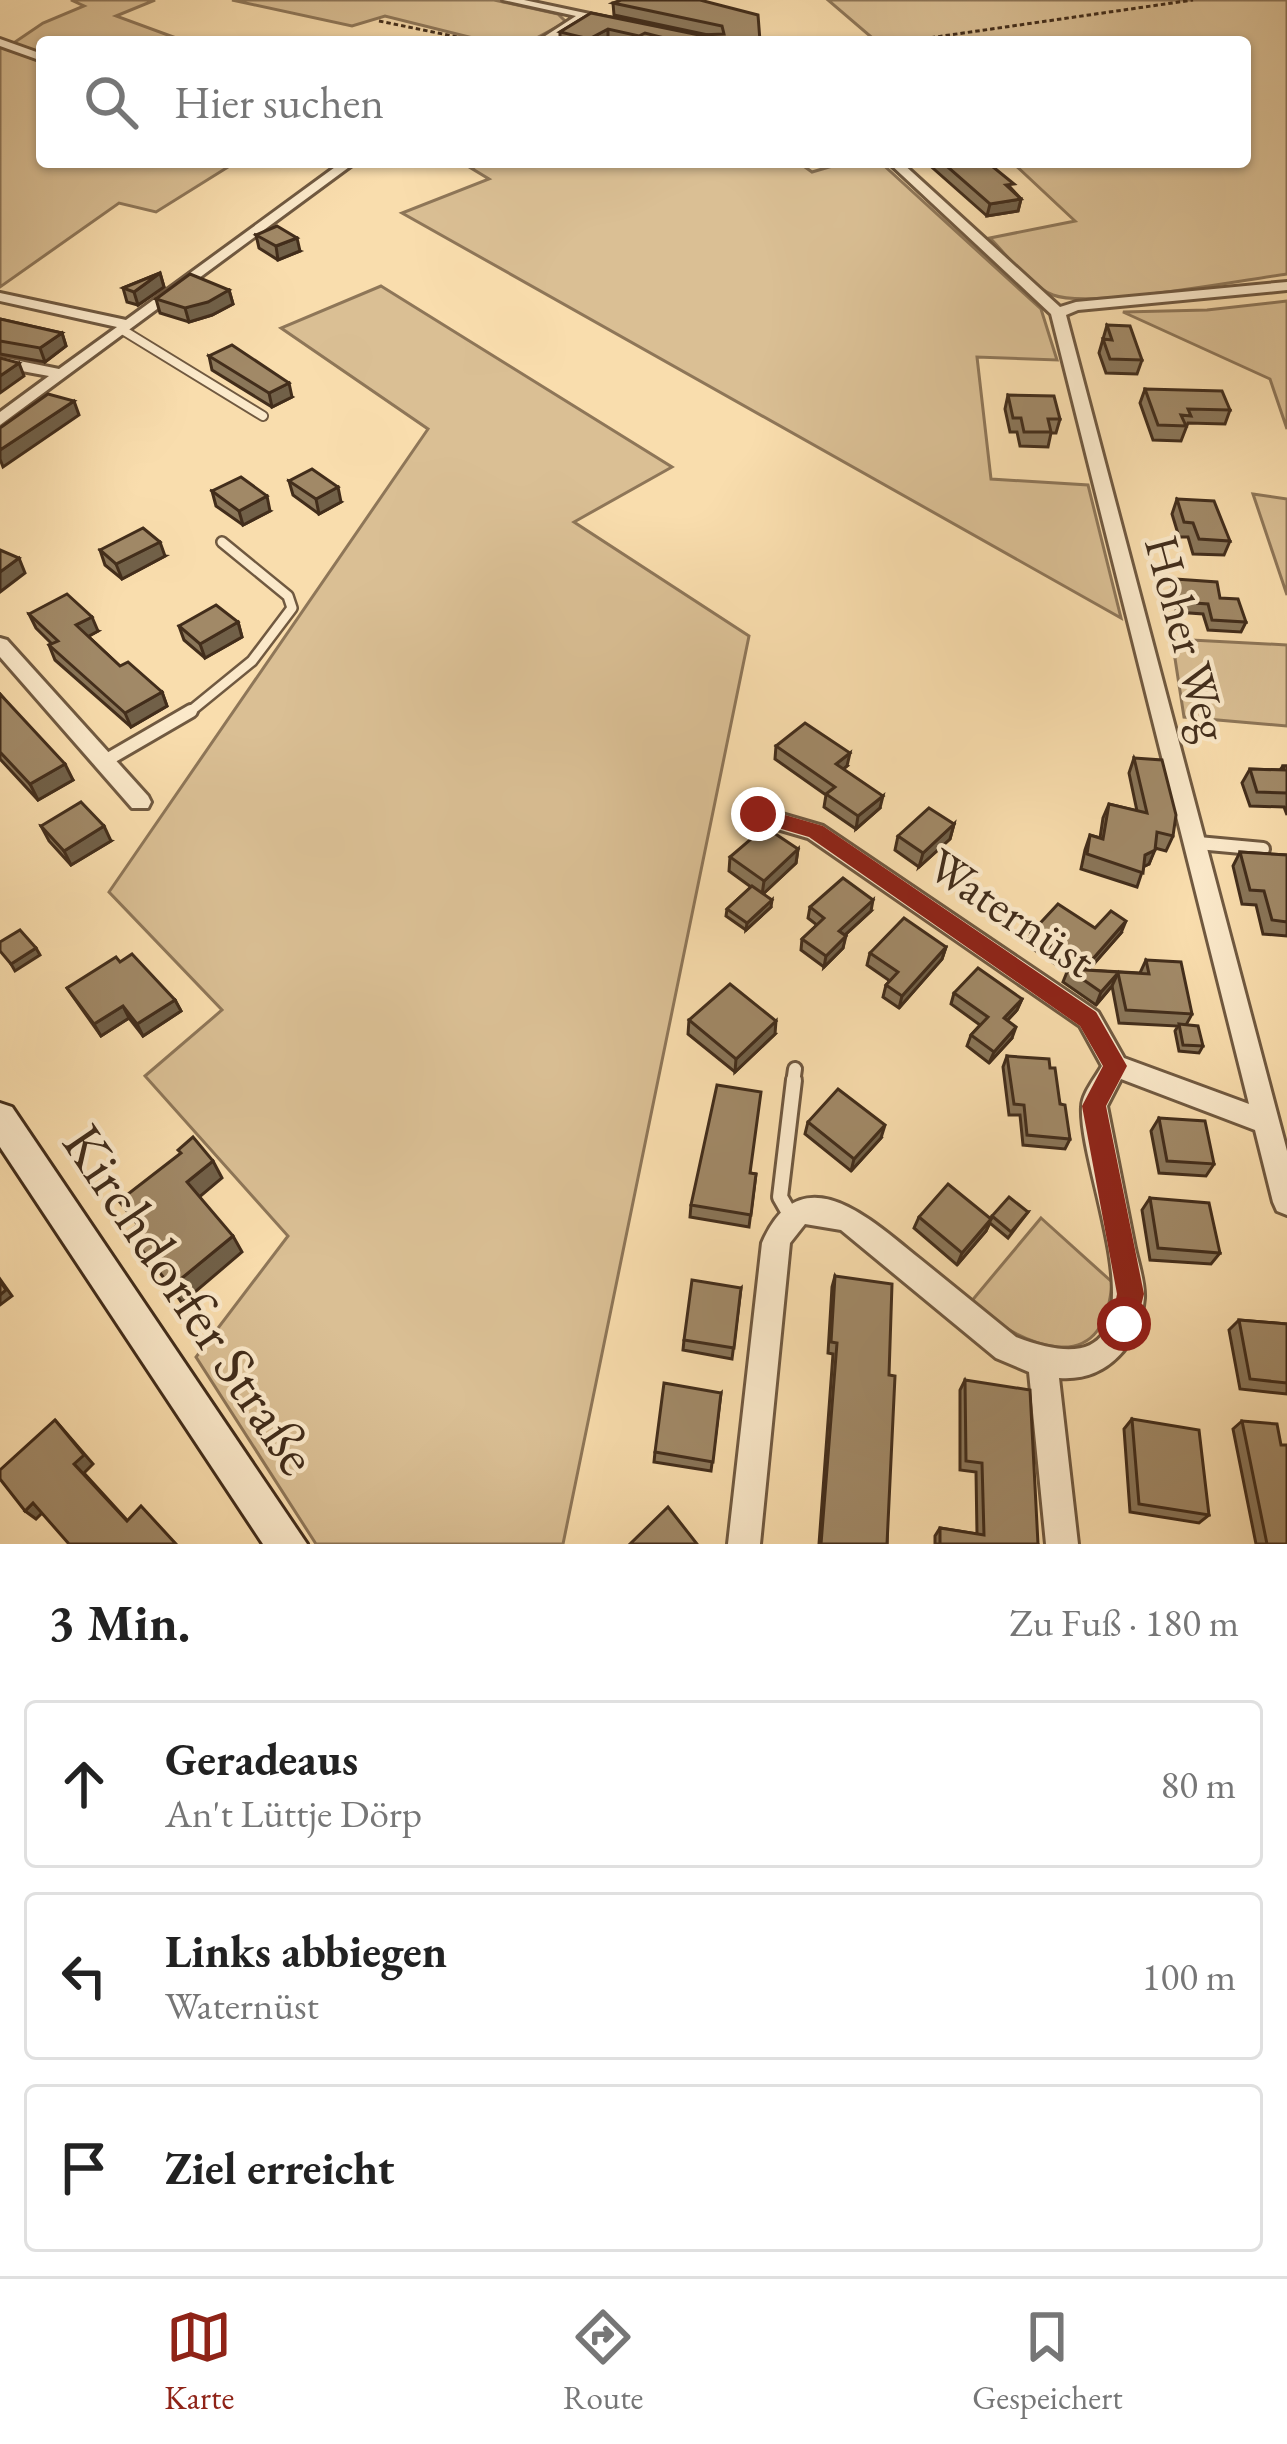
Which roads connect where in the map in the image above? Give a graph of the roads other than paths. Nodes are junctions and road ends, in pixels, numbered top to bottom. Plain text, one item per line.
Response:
1 (508, 0) edge
2 (584, 16) junction
3 (634, 23) edge
4 (551, 36) edge
5 (0, 42) edge
6 (36, 56) edge
7 (342, 168) edge
8 (900, 168) edge
9 (1287, 286) edge
10 (0, 297) edge
11 (1058, 313) junction
12 (124, 327) junction
13 (0, 362) edge
14 (61, 374) junction
15 (263, 416) dead end
16 (0, 420) edge
17 (222, 542) dead end
18 (0, 645) edge
19 (105, 761) junction
20 (140, 802) dead end
21 (758, 814) dead end
22 (1198, 844) junction
23 (1263, 849) edge
24 (1115, 1066) junction
25 (795, 1069) dead end
26 (0, 1118) edge
27 (1267, 1121) junction
28 (1287, 1202) edge
29 (792, 1218) junction
30 (1043, 1363) junction
31 (286, 1544) edge
32 (744, 1544) edge
33 (1062, 1544) edge

1 - 2 street
2 - 3 street
2 - 4 street
5 - 6 street
7 - 12 street
8 - 11 street
9 - 11 street
10 - 12 street
11 - 22 street, Hoher Weg
12 - 14 street
12 - 15 lane
13 - 14 street
14 - 16 street
17 - 19 lane
18 - 19 street
19 - 20 street
21 - 24 street, Waternüst
22 - 23 lane
22 - 27 street, Hoher Weg
24 - 27 street
24 - 30 street
25 - 29 lane
26 - 31 street, Kirchdorfer Straße
27 - 28 street, Hoher Weg
29 - 30 street
29 - 32 street
30 - 33 street

